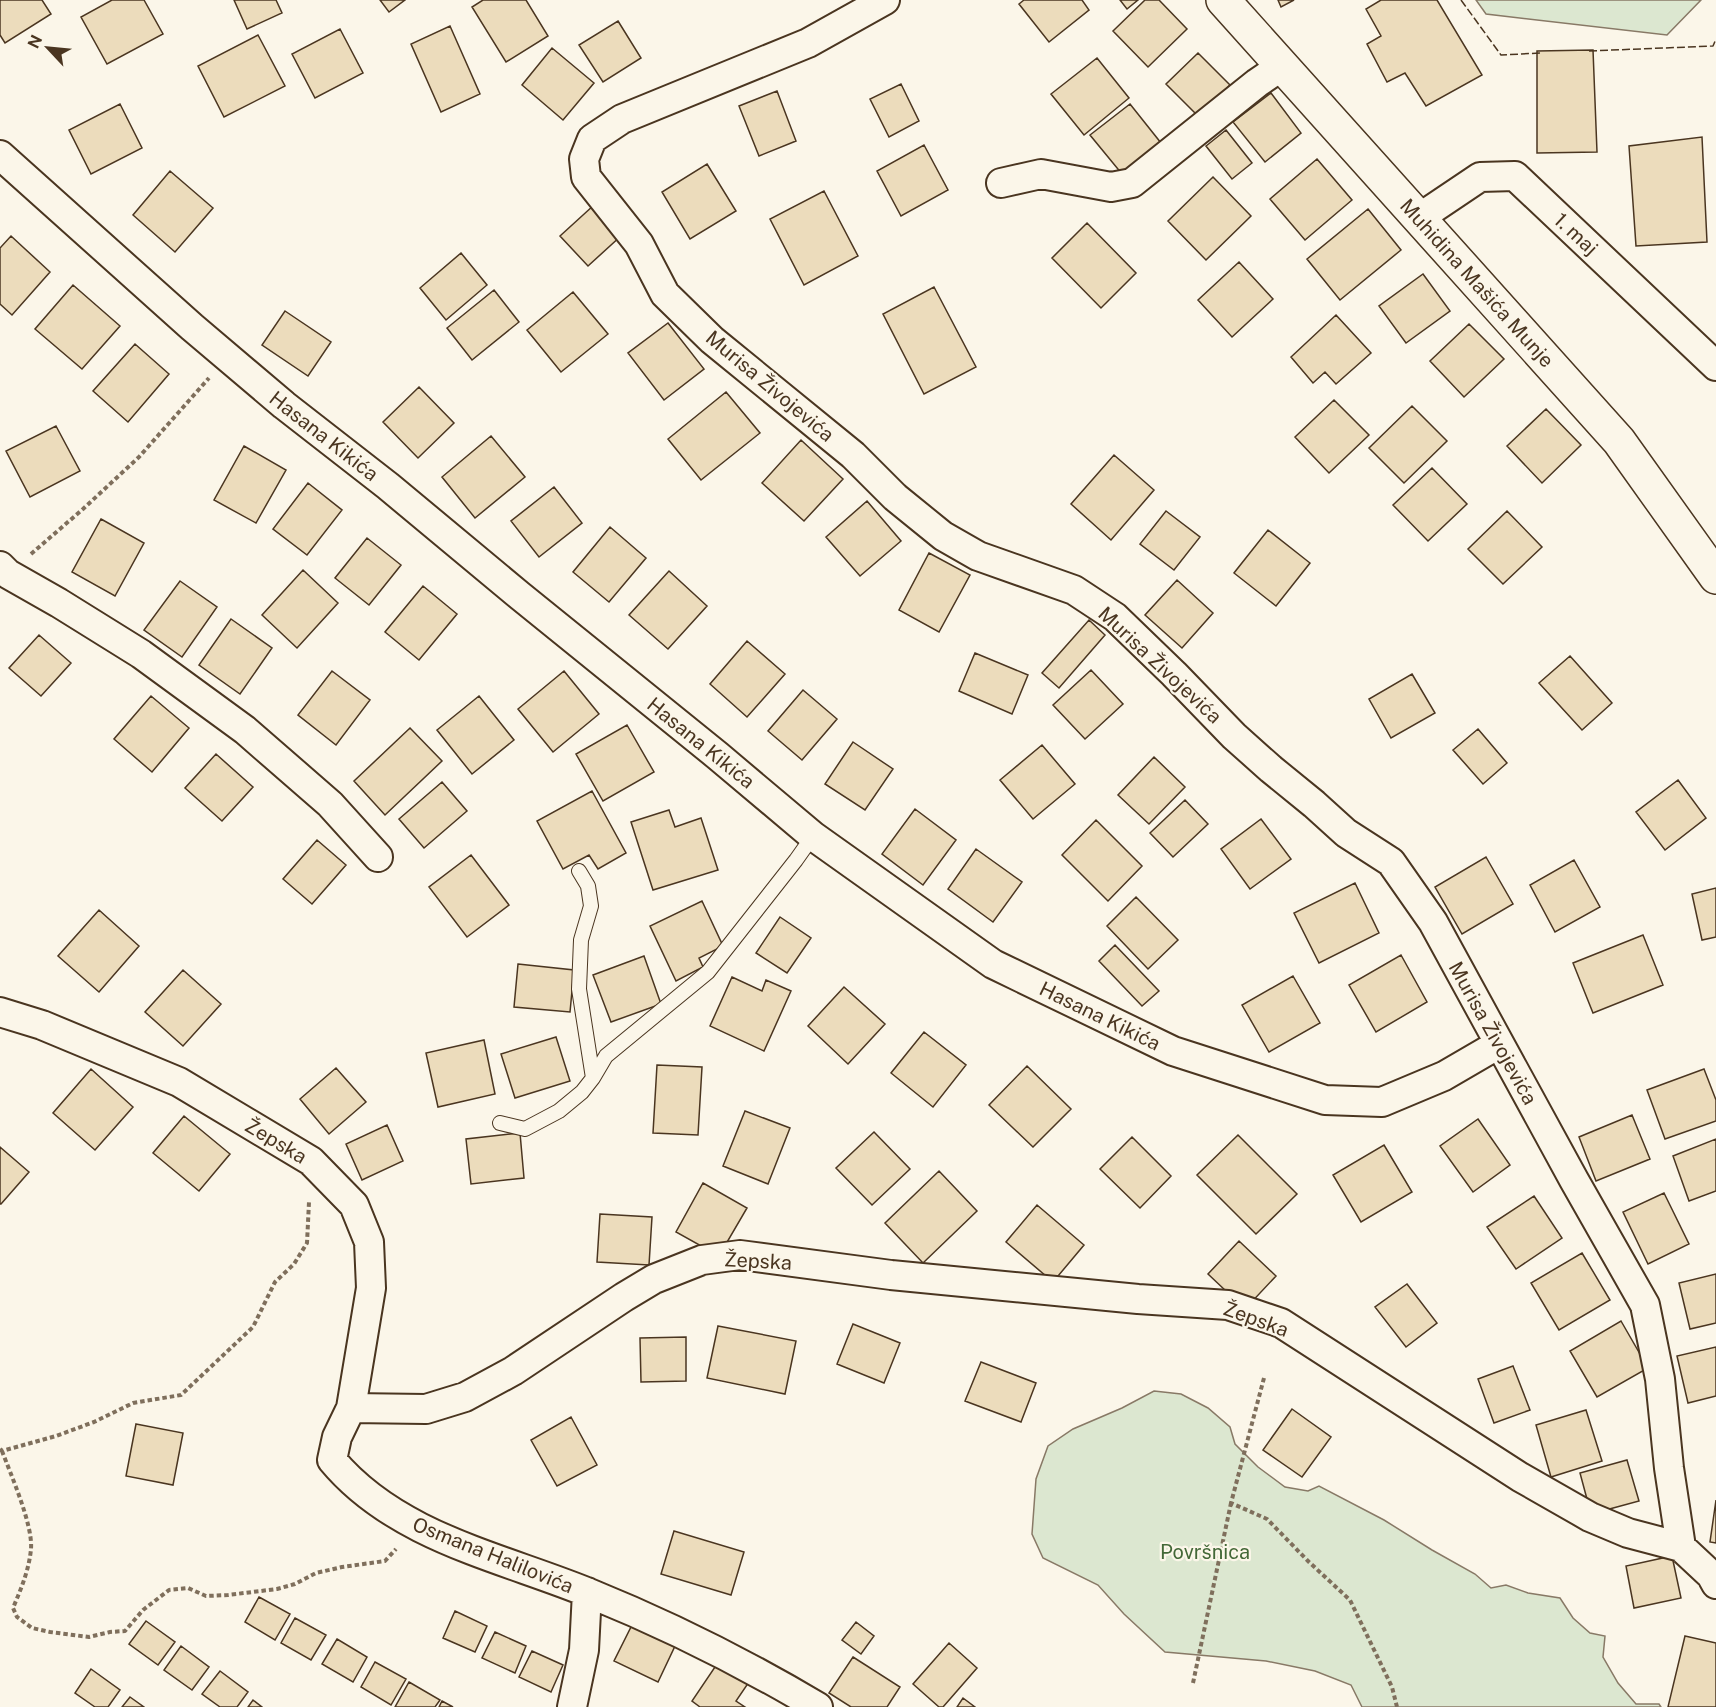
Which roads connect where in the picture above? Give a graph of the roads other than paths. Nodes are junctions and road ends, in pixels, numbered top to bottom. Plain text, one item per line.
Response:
1 (885, 0) edge
2 (1223, 0) edge
3 (1282, 66) junction
4 (0, 155) edge
5 (1001, 183) dead end
6 (1419, 218) junction
7 (1716, 366) edge
8 (4, 570) edge
9 (1716, 577) edge
10 (813, 836) junction
11 (378, 857) dead end
12 (579, 871) dead end
13 (0, 1012) edge
14 (1499, 1044) junction
15 (593, 1078) junction
16 (500, 1123) dead end
17 (351, 1408) junction
18 (1681, 1547) junction
19 (1716, 1584) edge
20 (587, 1592) junction
21 (572, 1707) edge
22 (818, 1707) edge

1 - 14 street, Murisa Živojevića
2 - 3 main road, Muhidina Mašića Munje
3 - 5 street
3 - 6 main road, Muhidina Mašića Munje
4 - 10 street, Hasana Kikića
6 - 7 street, 1. maj
6 - 9 main road, Muhidina Mašića Munje
8 - 11 street
10 - 14 street, Hasana Kikića
10 - 15 lane
12 - 15 lane
13 - 17 street, Žepska
14 - 18 street, Murisa Živojevića
15 - 16 lane
17 - 18 street, Žepska
17 - 20 street, Osmana Halilovića
18 - 19 street
20 - 21 street, Osmana Halilovića
20 - 22 street, Osmana Halilovića

